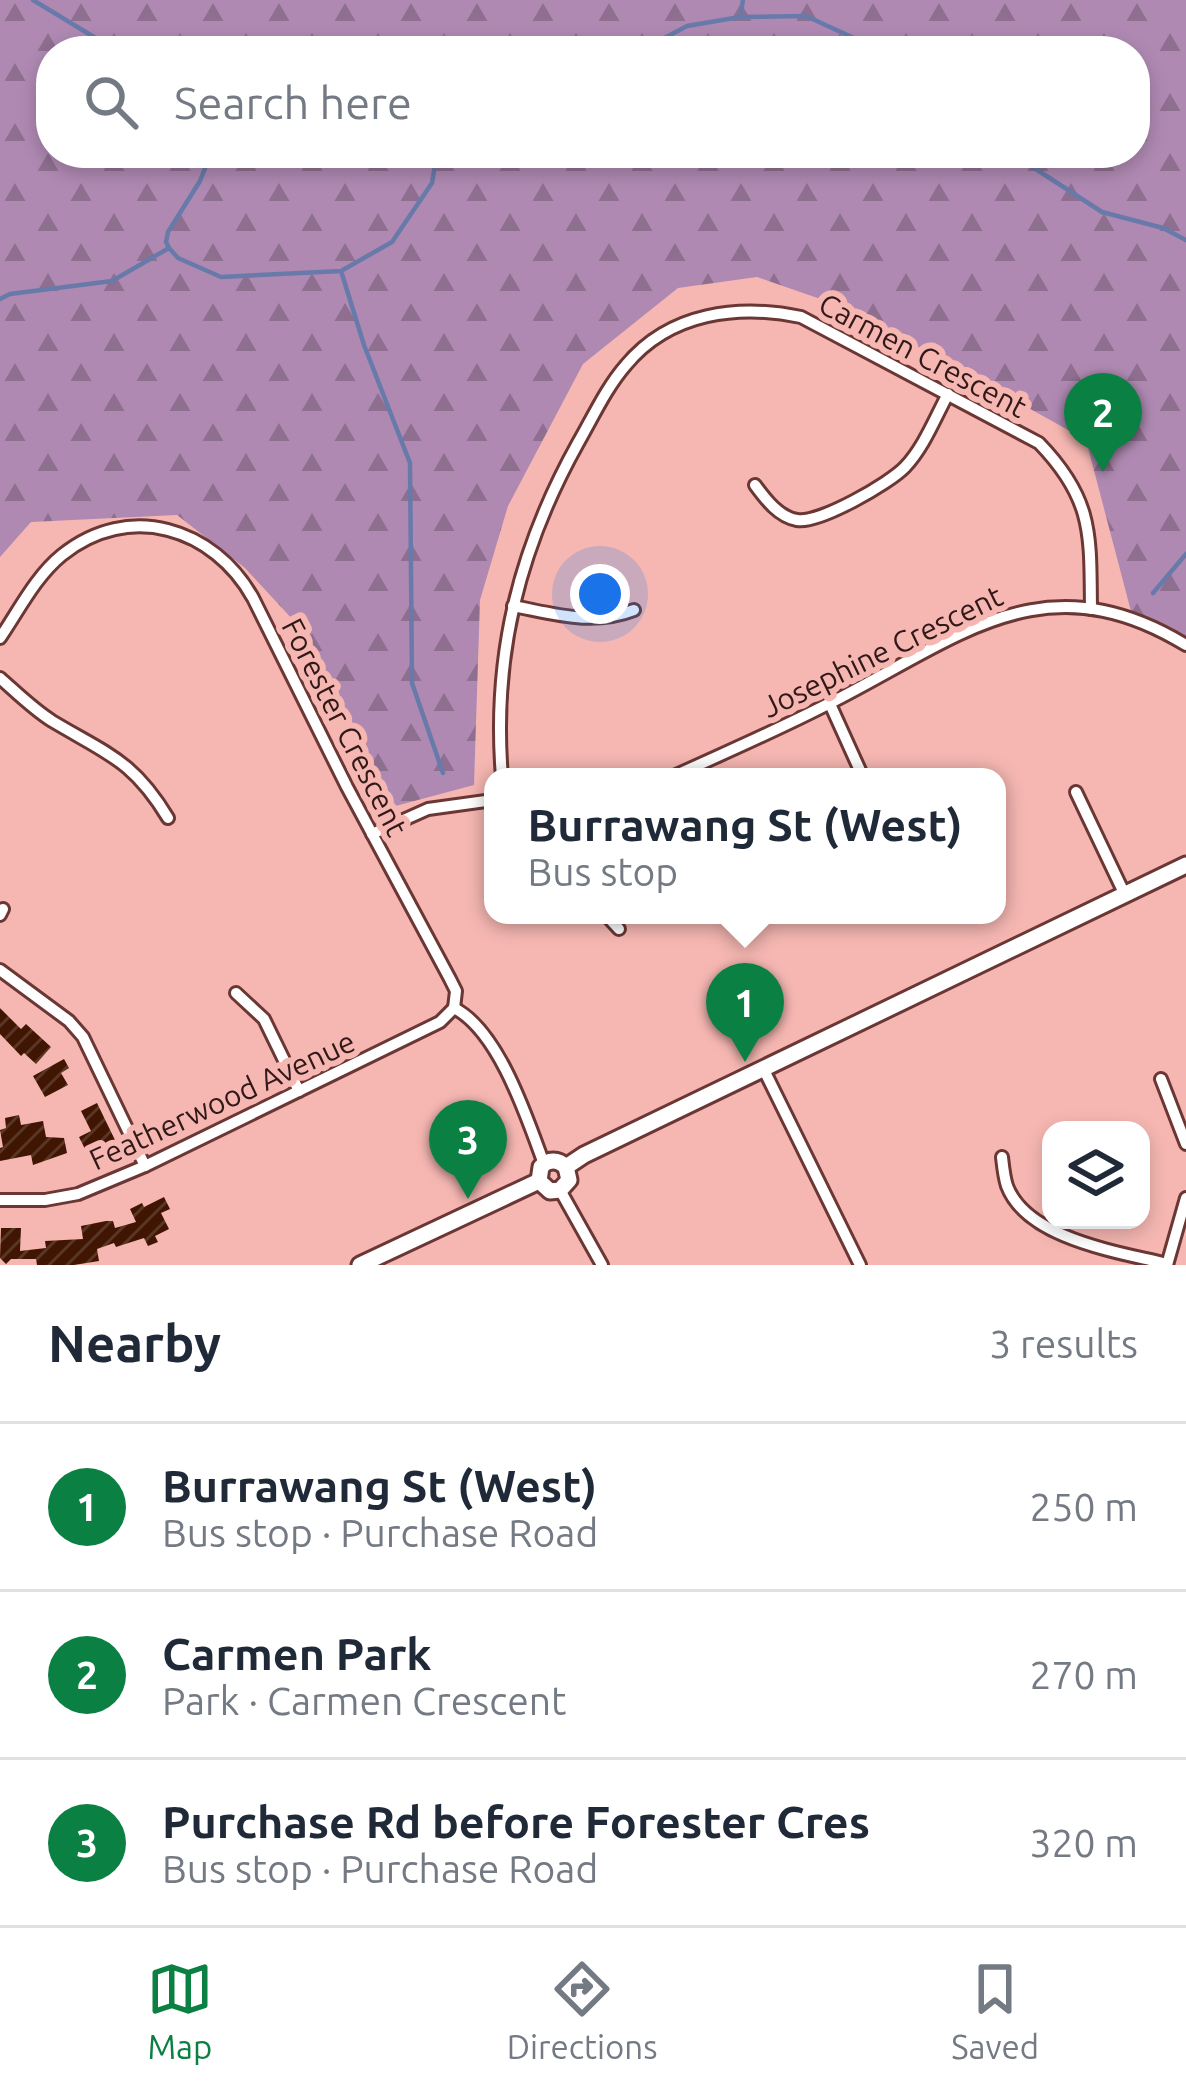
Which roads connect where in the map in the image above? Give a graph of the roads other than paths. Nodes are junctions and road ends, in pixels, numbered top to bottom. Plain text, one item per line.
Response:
1 (948, 394) junction
2 (755, 485) dead end
3 (513, 606) junction
4 (1091, 609) junction
5 (634, 610) dead end
6 (0, 638) edge
7 (1186, 645) edge
8 (0, 678) edge
9 (830, 704) junction
10 (501, 768) edge
11 (691, 768) edge
12 (859, 768) edge
13 (1076, 792) dead end
14 (484, 801) edge
15 (168, 818) dead end
16 (372, 834) junction
17 (1186, 865) edge
18 (1125, 895) junction
19 (614, 924) edge
20 (619, 929) dead end
21 (0, 970) edge
22 (236, 993) dead end
23 (454, 1009) junction
24 (763, 1068) junction
25 (1160, 1079) dead end
26 (298, 1091) junction
27 (1186, 1144) edge
28 (1002, 1157) dead end
29 (145, 1166) junction
30 (566, 1167) junction
31 (542, 1173) junction
32 (560, 1190) junction
33 (1186, 1198) edge
34 (0, 1200) edge
35 (1167, 1264) edge
36 (360, 1265) edge
37 (602, 1265) edge
38 (860, 1265) edge

1 - 2 street
1 - 3 street, Carmen Crescent
1 - 4 street, Carmen Crescent
3 - 5 street
3 - 10 street, Carmen Crescent
4 - 7 street, Josephine Crescent
4 - 9 street, Josephine Crescent
6 - 16 street, Forester Crescent
8 - 15 street
9 - 11 street, Josephine Crescent
9 - 12 street
13 - 18 street
14 - 16 street
16 - 23 street, Forester Crescent
17 - 18 main road
18 - 24 main road
19 - 20 street
21 - 29 street
22 - 26 street
23 - 26 street, Featherwood Avenue
23 - 31 street, Forester Crescent
24 - 30 main road
24 - 38 street
25 - 27 street
26 - 29 street, Featherwood Avenue
28 - 35 street
29 - 34 street, Featherwood Avenue
30 - 31 main road
30 - 32 main road
31 - 32 main road
31 - 36 main road
32 - 37 street
33 - 35 street

